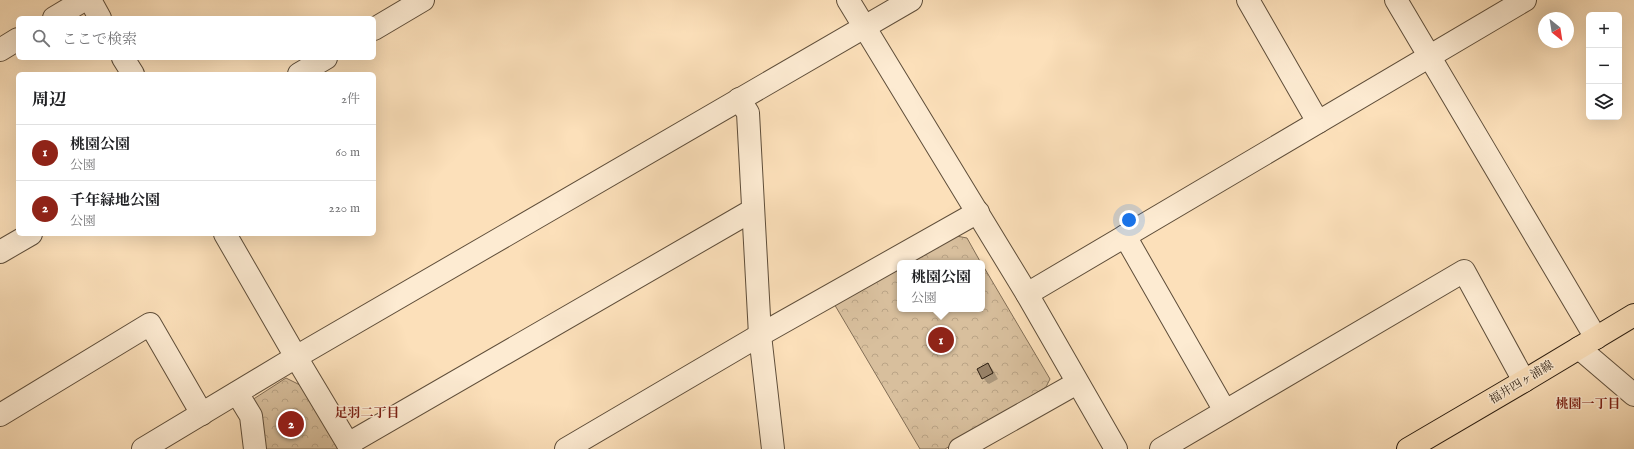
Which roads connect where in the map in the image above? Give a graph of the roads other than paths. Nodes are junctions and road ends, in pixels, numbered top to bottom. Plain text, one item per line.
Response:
1 (84, 0) edge
2 (90, 0) edge
3 (423, 0) edge
4 (848, 0) edge
5 (911, 0) edge
6 (1248, 0) edge
7 (1396, 0) edge
8 (1525, 0) edge
9 (394, 8) edge
10 (57, 16) edge
11 (99, 16) edge
12 (864, 26) junction
13 (376, 27) edge
14 (16, 40) edge
15 (0, 50) edge
16 (1429, 57) junction
17 (124, 60) edge
18 (323, 60) edge
19 (132, 72) edge
20 (302, 72) edge
21 (740, 99) junction
22 (1318, 122) junction
23 (978, 212) junction
24 (753, 213) junction
25 (27, 236) edge
26 (226, 236) edge
27 (1125, 236) junction
28 (0, 252) edge
29 (1027, 294) junction
30 (1634, 315) edge
31 (760, 335) junction
32 (1588, 343) junction
33 (296, 357) junction
34 (1524, 381) junction
35 (1077, 383) junction
36 (237, 392) junction
37 (1634, 395) edge
38 (1225, 411) junction
39 (202, 414) junction
40 (0, 415) edge
41 (349, 446) edge
42 (143, 449) edge
43 (255, 449) edge
44 (566, 449) edge
45 (773, 449) edge
46 (960, 449) edge
47 (1116, 449) edge
48 (1161, 449) edge
49 (1408, 449) edge

1 - 10 street
2 - 11 street
3 - 9 street
4 - 12 street
5 - 12 street
6 - 22 street
7 - 16 street
8 - 16 street
9 - 13 street
12 - 21 street
12 - 23 street
14 - 15 street
16 - 22 street
16 - 32 street
17 - 19 street
18 - 20 street
21 - 24 street
21 - 33 street
22 - 27 street
23 - 29 street
23 - 31 street
24 - 31 street
24 - 41 street
25 - 28 street
26 - 33 street
27 - 29 street
27 - 38 street
29 - 35 street
30 - 32 main road, 福井四ヶ浦線
31 - 44 street
31 - 45 street
32 - 34 main road, 福井四ヶ浦線
32 - 37 street
33 - 36 street
33 - 41 street
34 - 38 street
34 - 49 main road, 福井四ヶ浦線
35 - 46 street
35 - 47 street
36 - 39 street
36 - 43 street
38 - 48 street
39 - 40 street
39 - 42 street

